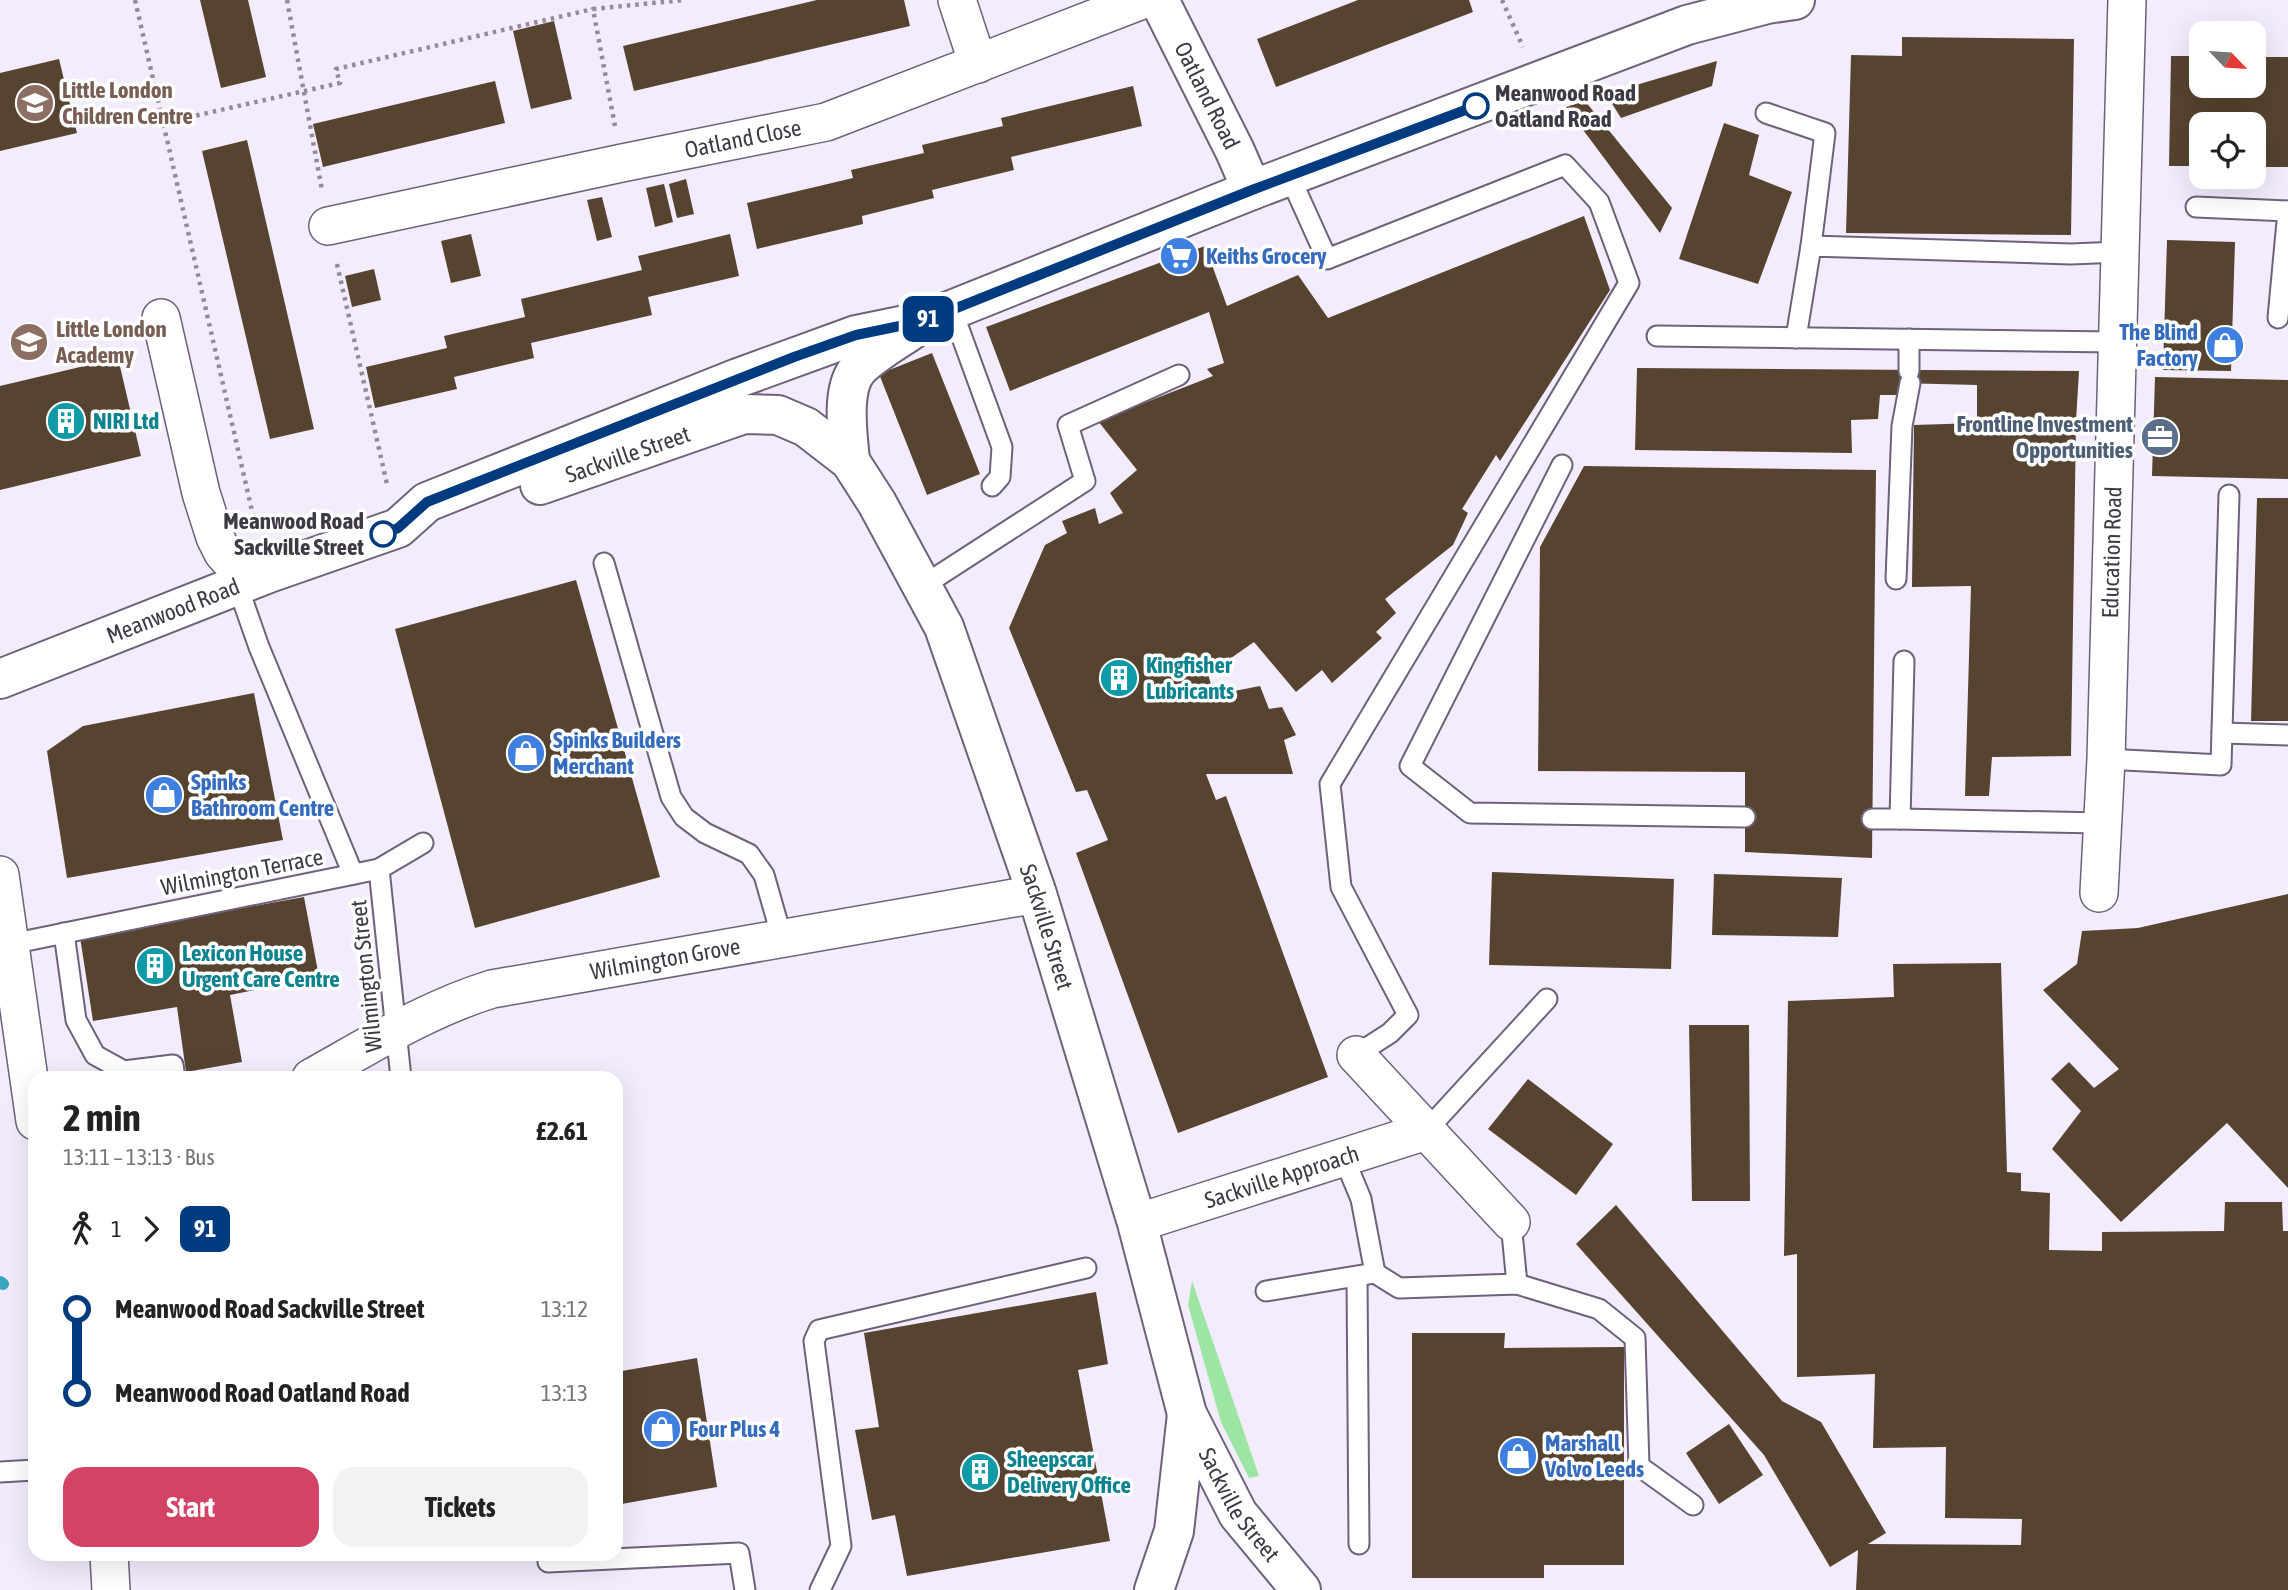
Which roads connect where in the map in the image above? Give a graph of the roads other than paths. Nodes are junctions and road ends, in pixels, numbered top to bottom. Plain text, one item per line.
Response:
1 (957, 0) edge
2 (1142, 0) edge
3 (1159, 0) edge
4 (1795, 0) edge
5 (2127, 0) edge
6 (1702, 10) edge
7 (978, 64) junction
8 (1766, 113) dead end
9 (1290, 177) junction
10 (1252, 190) junction
11 (2196, 207) dead end
12 (2288, 211) edge
13 (328, 226) dead end
14 (1811, 246) junction
15 (2119, 252) junction
16 (938, 315) junction
17 (161, 318) dead end
18 (2277, 318) dead end
19 (1657, 336) dead end
20 (1796, 338) junction
21 (1909, 340) junction
22 (2116, 342) junction
23 (1179, 375) dead end
24 (850, 461) junction
25 (1562, 465) dead end
26 (992, 486) dead end
27 (2228, 495) dead end
28 (398, 528) junction
29 (604, 563) dead end
30 (1896, 579) dead end
31 (253, 580) junction
32 (921, 587) junction
33 (1904, 661) dead end
34 (0, 679) edge
35 (2222, 733) junction
36 (2288, 735) edge
37 (2106, 759) junction
38 (1745, 817) dead end
39 (1872, 819) dead end
40 (1900, 819) junction
41 (2101, 823) junction
42 (423, 843) dead end
43 (379, 869) junction
44 (353, 874) junction
45 (0, 875) edge
46 (2099, 893) dead end
47 (1037, 894) junction
48 (64, 933) junction
49 (782, 938) junction
50 (11, 944) junction
51 (1547, 999) dead end
52 (397, 1030) junction
53 (1356, 1055) joint
54 (28, 1071) edge
55 (124, 1071) edge
56 (124, 1071) edge
57 (174, 1071) edge
58 (324, 1071) edge
59 (400, 1071) edge
60 (1426, 1131) junction
61 (1345, 1158) junction
62 (1511, 1222) joint
63 (1137, 1223) junction
64 (1086, 1268) dead end
65 (1366, 1275) junction
66 (1517, 1284) junction
67 (1266, 1291) dead end
68 (1187, 1414) junction
69 (28, 1470) edge
70 (0, 1472) edge
71 (1693, 1505) dead end
72 (1359, 1544) dead end
73 (623, 1558) edge
74 (109, 1561) edge
75 (569, 1561) edge
76 (548, 1562) dead end
77 (111, 1590) edge
78 (745, 1590) edge
79 (820, 1590) edge
80 (1154, 1590) edge
81 (1301, 1590) edge

1 - 7 street
2 - 7 street, Oatland Close
3 - 10 street, Oatland Road
4 - 6 street, Meanwood Road
5 - 15 street, Education Road
6 - 9 street, Meanwood Road
7 - 13 street, Oatland Close
8 - 14 lane
9 - 10 street, Meanwood Road
9 - 53 lane
10 - 16 street, Meanwood Road
11 - 12 lane
12 - 18 lane
14 - 15 lane
14 - 20 lane
15 - 22 street, Education Road
16 - 24 street, Sackville Street
16 - 26 lane
16 - 28 street, Meanwood Road
17 - 31 street
19 - 20 lane
20 - 21 lane
21 - 22 lane
21 - 30 lane
22 - 37 street, Education Road
23 - 32 lane
24 - 28 street, Sackville Street
24 - 32 street, Sackville Street
25 - 38 lane
27 - 35 lane
28 - 31 street, Meanwood Road
29 - 49 lane
31 - 34 street, Meanwood Road
31 - 44 lane
32 - 47 street, Sackville Street
33 - 40 lane
35 - 36 lane
35 - 37 lane
37 - 41 street, Education Road
39 - 40 lane
40 - 41 lane
41 - 46 street, Education Road
42 - 43 lane, Wilmington Terrace
43 - 44 lane, Wilmington Terrace
43 - 52 lane, Wilmington Street
44 - 48 lane, Wilmington Terrace
45 - 50 street
47 - 49 street, Wilmington Grove
47 - 63 street, Sackville Street
48 - 50 lane, Wilmington Terrace
48 - 55 lane
49 - 52 street, Wilmington Grove
50 - 54 street
51 - 60 lane
52 - 58 street, Wilmington Grove
52 - 59 lane, Wilmington Street
53 - 60 street
56 - 57 lane
60 - 61 street, Sackville Approach
60 - 62 street
61 - 63 street, Sackville Approach
61 - 65 lane
62 - 66 lane
63 - 68 street, Sackville Street
64 - 79 lane
65 - 66 lane
65 - 67 lane
65 - 72 lane
66 - 71 lane
68 - 80 street, Sackville Street
68 - 81 street, Sackville Street
69 - 70 lane
73 - 78 lane
74 - 77 street
75 - 76 lane

